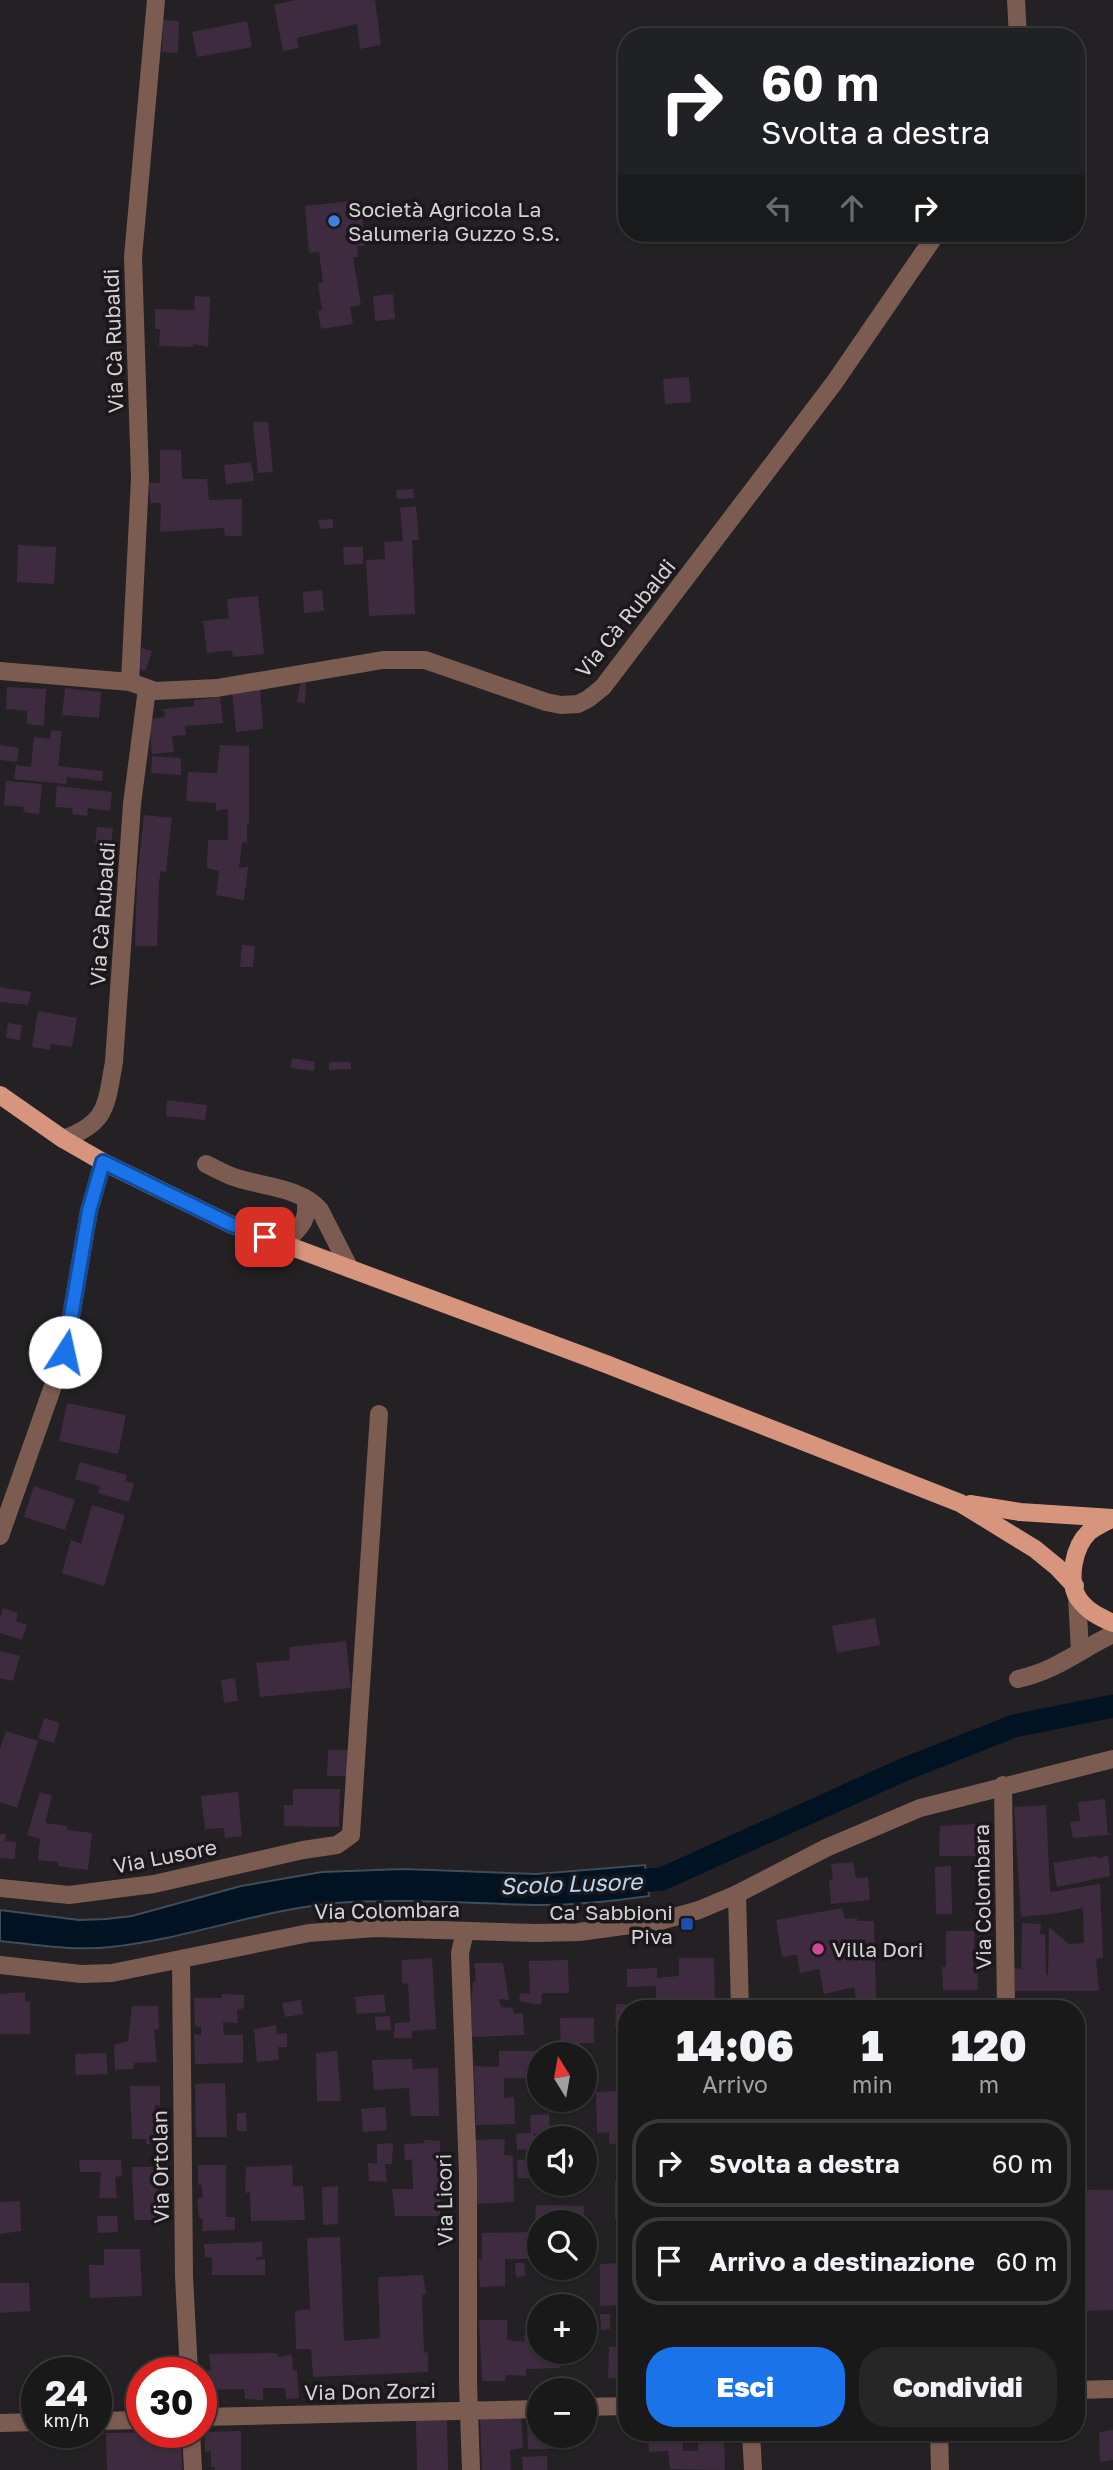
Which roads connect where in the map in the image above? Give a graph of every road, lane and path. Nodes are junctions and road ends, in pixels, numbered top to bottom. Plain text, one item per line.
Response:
1 (156, 0) edge
2 (1016, 0) edge
3 (1018, 28) edge
4 (931, 242) edge
5 (0, 671) edge
6 (130, 681) junction
7 (147, 689) junction
8 (0, 1095) edge
9 (62, 1139) junction
10 (103, 1162) junction
11 (206, 1164) dead end
12 (306, 1198) junction
13 (283, 1244) junction
14 (350, 1269) junction
15 (379, 1415) dead end
16 (960, 1503) junction
17 (1113, 1518) edge
18 (0, 1536) edge
19 (1076, 1591) junction
20 (1113, 1622) edge
21 (1113, 1634) edge
22 (1080, 1651) junction
23 (1018, 1679) dead end
24 (1113, 1759) edge
25 (1003, 1785) junction
26 (0, 1888) edge
27 (737, 1894) junction
28 (465, 1931) junction
29 (181, 1960) junction
30 (0, 1965) edge
31 (740, 2000) edge
32 (1006, 2000) edge
33 (188, 2357) edge
34 (1113, 2389) edge
35 (1085, 2390) edge
36 (618, 2406) edge
37 (597, 2407) edge
38 (527, 2409) edge
39 (470, 2411) junction
40 (217, 2417) edge
41 (21, 2422) edge
42 (0, 2423) edge
43 (751, 2441) edge
44 (939, 2441) edge
45 (191, 2448) edge
46 (192, 2470) edge
47 (471, 2470) edge
48 (752, 2470) edge
49 (940, 2470) edge

1 - 6 street, Via Cà Rubaldi
2 - 3 street
4 - 7 street, Via Cà Rubaldi
5 - 6 street, Via Cà Rubaldi
6 - 7 street, Via Cà Rubaldi
7 - 9 street, Via Cà Rubaldi
8 - 9 main road
9 - 10 main road
10 - 13 main road
10 - 18 street
11 - 12 street
12 - 13 street
12 - 14 street
13 - 14 main road
14 - 16 main road
15 - 26 street, Via Lusore
16 - 17 main road
16 - 19 main road
17 - 19 main road
19 - 20 main road
19 - 22 street
21 - 22 street
22 - 23 street
24 - 25 street, Via Colombara
25 - 27 street, Via Colombara
25 - 32 street, Via Colombara
27 - 28 street, Via Colombara
27 - 31 street
28 - 29 street, Via Colombara
28 - 39 street, Via Licori
29 - 30 street, Via Colombara
29 - 33 street, Via Ortolan
34 - 35 street
36 - 37 street
38 - 39 street, Via Don Zorzi
39 - 40 street, Via Don Zorzi
39 - 47 street, Via Licori
41 - 42 street
43 - 48 street
44 - 49 street
45 - 46 street

